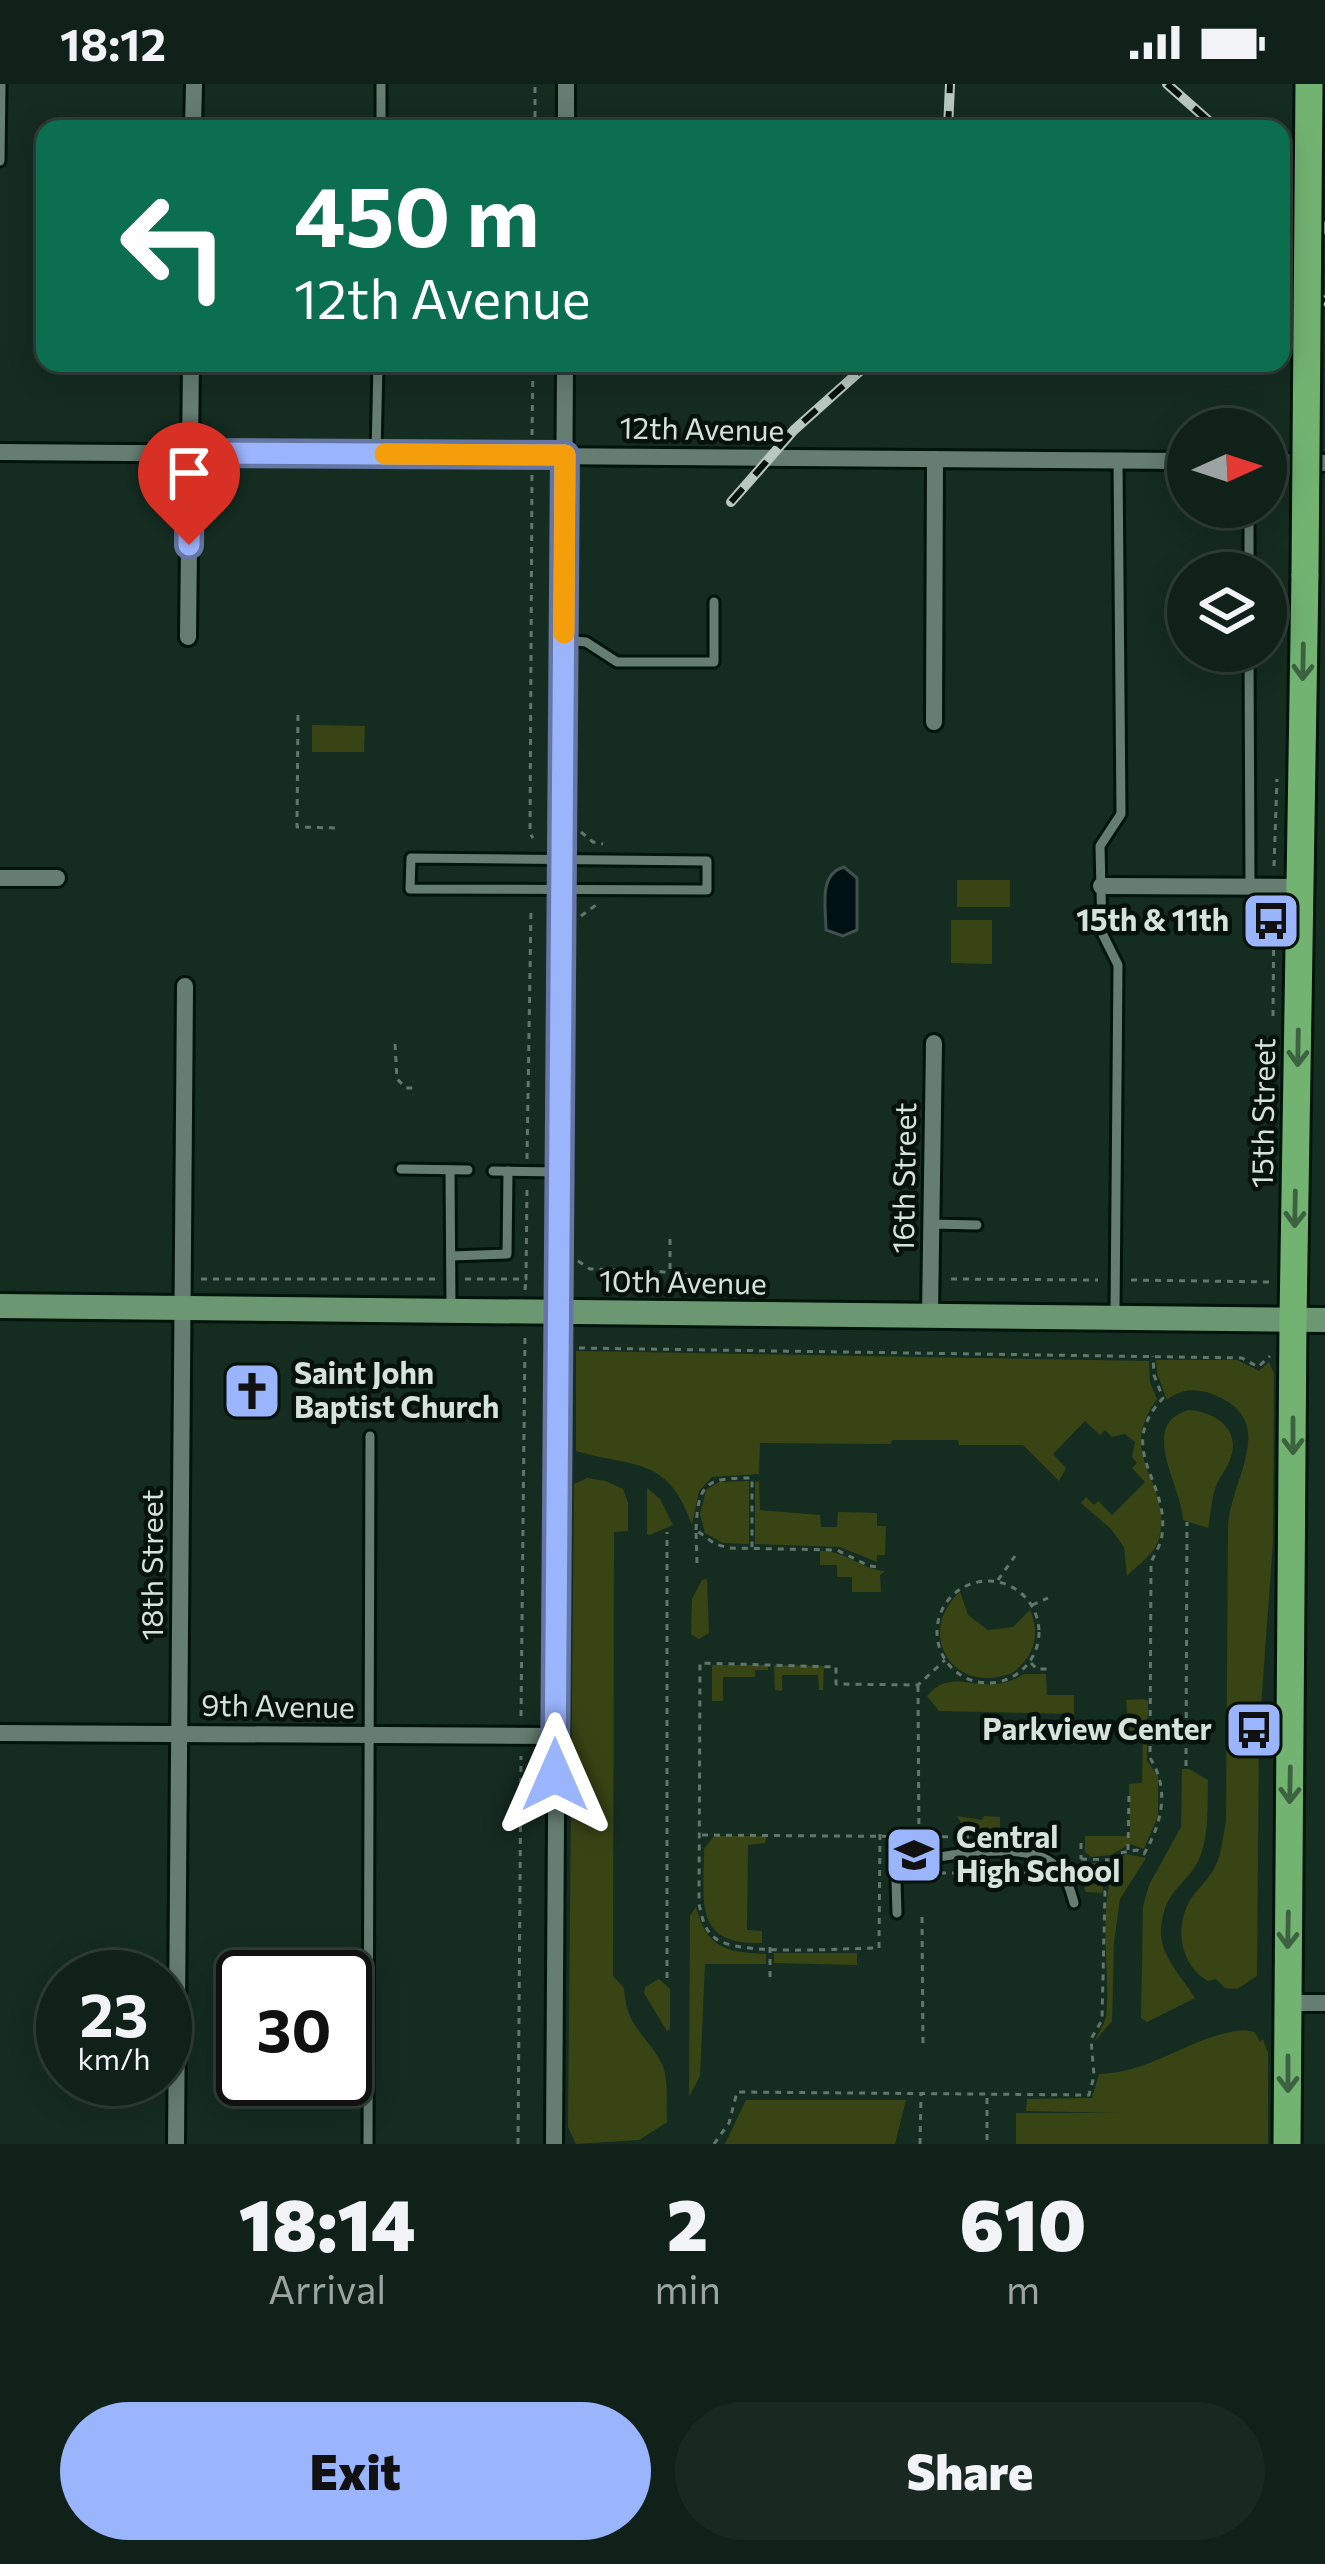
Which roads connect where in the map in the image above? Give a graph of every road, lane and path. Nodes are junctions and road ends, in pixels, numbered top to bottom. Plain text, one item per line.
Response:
1 (1, 84) edge
2 (194, 84) edge
3 (381, 84) edge
4 (535, 84) edge
5 (566, 84) edge
6 (1309, 84) edge
7 (193, 120) edge
8 (381, 120) edge
9 (535, 120) edge
10 (566, 120) edge
11 (0, 161) edge
12 (191, 372) edge
13 (378, 372) edge
14 (533, 372) edge
15 (566, 372) edge
16 (0, 452) edge
17 (190, 453) junction
18 (376, 454) junction
19 (532, 455) junction
20 (565, 455) junction
21 (935, 459) junction
22 (1118, 461) junction
23 (1167, 461) edge
24 (1287, 462) edge
25 (1325, 463) edge
26 (714, 602) dead end
27 (188, 637) dead end
28 (564, 640) junction
29 (1249, 672) edge
30 (298, 715) dead end
31 (934, 722) dead end
32 (335, 828) dead end
33 (533, 838) dead end
34 (560, 859) junction
35 (0, 878) edge
36 (57, 878) dead end
37 (1313, 882) edge
38 (1250, 885) junction
39 (1101, 886) junction
40 (560, 890) junction
41 (597, 904) dead end
42 (1325, 918) edge
43 (578, 926) dead end
44 (184, 986) dead end
45 (934, 1042) dead end
46 (395, 1044) dead end
47 (416, 1088) dead end
48 (401, 1169) dead end
49 (450, 1170) junction
50 (468, 1171) dead end
51 (494, 1171) dead end
52 (508, 1171) junction
53 (559, 1172) junction
54 (451, 1203) junction
55 (468, 1203) dead end
56 (494, 1203) dead end
57 (507, 1203) junction
58 (932, 1224) junction
59 (977, 1226) dead end
60 (468, 1231) dead end
61 (493, 1231) dead end
62 (507, 1231) junction
63 (451, 1232) junction
64 (670, 1239) dead end
65 (575, 1251) dead end
66 (451, 1256) junction
67 (670, 1274) junction
68 (526, 1279) dead end
69 (753, 1283) dead end
70 (0, 1306) edge
71 (181, 1308) junction
72 (451, 1311) junction
73 (525, 1312) junction
74 (559, 1312) junction
75 (930, 1315) junction
76 (1115, 1318) junction
77 (1293, 1319) junction
78 (1325, 1320) edge
79 (558, 1348) junction
80 (1293, 1350) junction
81 (370, 1436) dead end
82 (1187, 1522) dead end
83 (697, 1530) junction
84 (668, 1532) dead end
85 (752, 1548) junction
86 (1015, 1556) dead end
87 (697, 1563) dead end
88 (880, 1567) dead end
89 (998, 1582) junction
90 (1048, 1598) dead end
91 (1031, 1605) junction
92 (945, 1660) junction
93 (1030, 1662) junction
94 (1047, 1669) dead end
95 (918, 1684) junction
96 (179, 1732) junction
97 (0, 1733) edge
98 (369, 1736) junction
99 (521, 1736) junction
100 (555, 1736) junction
101 (1186, 1766) dead end
102 (1129, 1792) dead end
103 (880, 1834) junction
104 (700, 1835) junction
105 (919, 1836) junction
106 (983, 1838) dead end
107 (1081, 1843) dead end
108 (1128, 1850) dead end
109 (919, 1851) dead end
110 (1081, 1859) junction
111 (1114, 1861) dead end
112 (1070, 1864) dead end
113 (924, 1873) dead end
114 (1034, 1873) dead end
115 (1074, 1904) dead end
116 (897, 1913) dead end
117 (922, 1917) dead end
118 (770, 1946) junction
119 (770, 1977) dead end
120 (667, 1978) dead end
121 (1288, 2003) junction
122 (1325, 2003) edge
123 (923, 2048) dead end
124 (921, 2094) dead end
125 (987, 2094) dead end
126 (176, 2144) edge
127 (368, 2144) edge
128 (518, 2144) edge
129 (554, 2144) edge
130 (920, 2144) edge
131 (987, 2144) edge
132 (1287, 2144) edge

1 - 11 lane
2 - 7 street
3 - 8 lane
4 - 9 path
5 - 10 street
6 -> 37 main road, 15th Street, bridge
12 - 17 street
13 - 18 lane
14 - 19 path
15 - 20 street
16 - 17 street, 12th Avenue
17 - 18 street, 12th Avenue
17 - 27 street
18 - 19 street, 12th Avenue
19 - 20 street, 12th Avenue
19 - 33 path
20 - 21 street, 12th Avenue
20 - 28 street
21 - 22 street, 12th Avenue
21 - 31 street
22 - 23 street, 12th Avenue
22 - 39 lane
24 - 25 street
26 - 28 lane
28 - 34 street
29 - 38 lane
30 - 32 path
34 - 40 street
34 - 40 lane
34 - 40 lane
35 - 36 street
37 - 38 street
37 - 42 main road
37 -> 77 main road, 15th Street
38 - 39 street
39 - 76 lane
40 - 53 street
41 - 43 path
44 - 71 street, 18th Street
45 - 58 street, 16th Street
46 - 47 path
48 - 49 lane
49 - 50 lane
49 - 54 lane
51 - 52 lane
52 - 53 lane
52 - 57 lane
53 - 74 street
54 - 55 lane
54 - 63 lane
56 - 57 lane
57 - 62 lane
58 - 59 lane
58 - 75 street, 16th Street
60 - 63 lane
61 - 62 lane
62 - 66 lane
63 - 66 lane
64 - 67 path
65 - 67 path
66 - 72 lane
67 - 69 path
68 - 73 path
70 - 71 main road, 10th Avenue
71 - 72 main road, 10th Avenue
71 - 96 street, 18th Street
72 - 73 main road, 10th Avenue
73 - 74 main road, 10th Avenue
73 - 99 path
74 - 75 main road, 10th Avenue
74 - 79 street
75 - 76 main road, 10th Avenue
76 - 77 main road, 10th Avenue
77 - 78 main road, 10th Avenue
77 - 80 main road, 15th Street
79 - 80 path
79 - 100 street
80 -> 121 main road, 15th Street
81 - 98 lane
82 - 101 path
83 - 85 path
83 - 85 path
83 - 87 path
84 - 120 path
85 - 88 path
86 - 89 path
89 - 91 path
89 - 92 path
90 - 91 path
91 - 93 path
92 - 93 path
92 - 95 path
93 - 94 path
95 - 104 path
95 - 105 path
96 - 97 street, 9th Avenue
96 - 98 street, 9th Avenue
96 - 126 street, 18th Street
98 - 99 street, 9th Avenue
98 - 127 lane
99 - 100 street, 9th Avenue
99 - 128 path
100 - 129 street
102 - 108 path
103 - 104 path
103 - 105 path
103 - 118 path
104 - 118 path
105 - 106 path
105 - 109 path
107 - 110 path
110 - 111 path
110 - 112 path
113 - 114 path
115 - 116 lane
117 - 123 path
118 - 119 path
121 - 122 street
121 -> 132 main road, 15th Street
124 - 130 path
125 - 131 path

